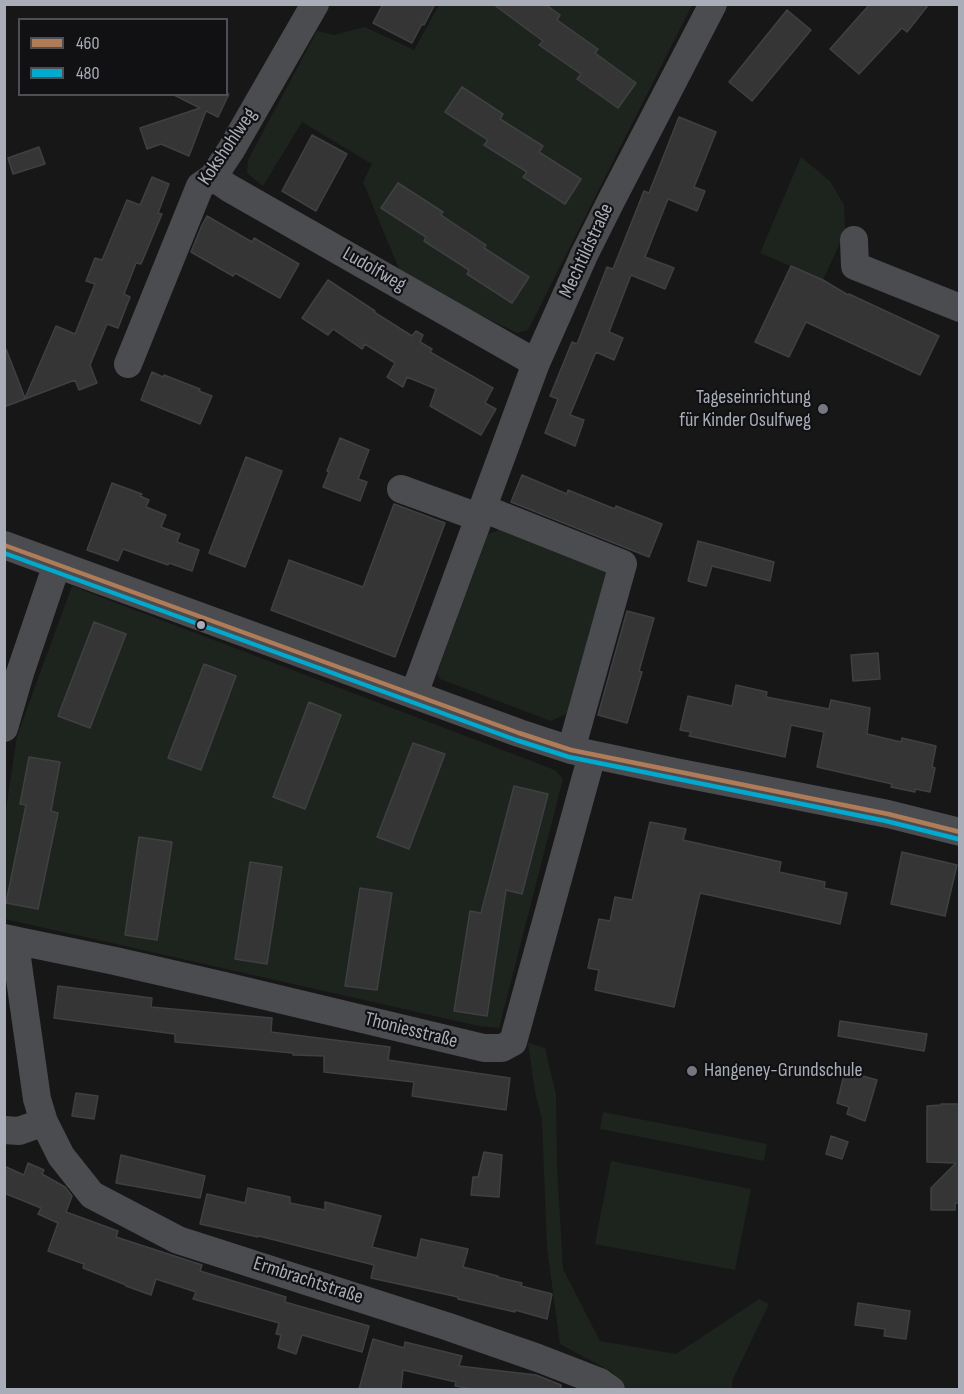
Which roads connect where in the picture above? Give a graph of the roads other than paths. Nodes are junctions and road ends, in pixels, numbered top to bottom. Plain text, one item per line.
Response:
1 (315, 4) edge
2 (713, 4) edge
3 (213, 177) junction
4 (854, 240) dead end
5 (960, 308) edge
6 (536, 363) junction
7 (128, 364) dead end
8 (401, 489) dead end
9 (480, 512) junction
10 (4, 545) edge
11 (57, 564) junction
12 (14, 659) edge
13 (414, 694) junction
14 (4, 728) edge
15 (581, 752) junction
16 (960, 832) edge
17 (11, 940) edge
18 (44, 1122) junction
19 (4, 1130) edge
20 (611, 1389) edge

1 - 3 street, Kokshohlweg
2 - 6 street, Mechtildstraße
3 - 6 street, Ludolfweg
3 - 7 street, Kokshohlweg
4 - 5 street
6 - 9 street, Mechtildstraße
8 - 9 street
9 - 13 street, Mechtildstraße
9 - 15 street
10 - 11 street
11 - 12 street
11 - 13 street
12 - 14 street
13 - 15 street
15 - 16 street
15 - 17 street, Thoniesstraße
17 - 18 street, Ermbrachtstraße
18 - 19 street
18 - 20 street, Ermbrachtstraße

